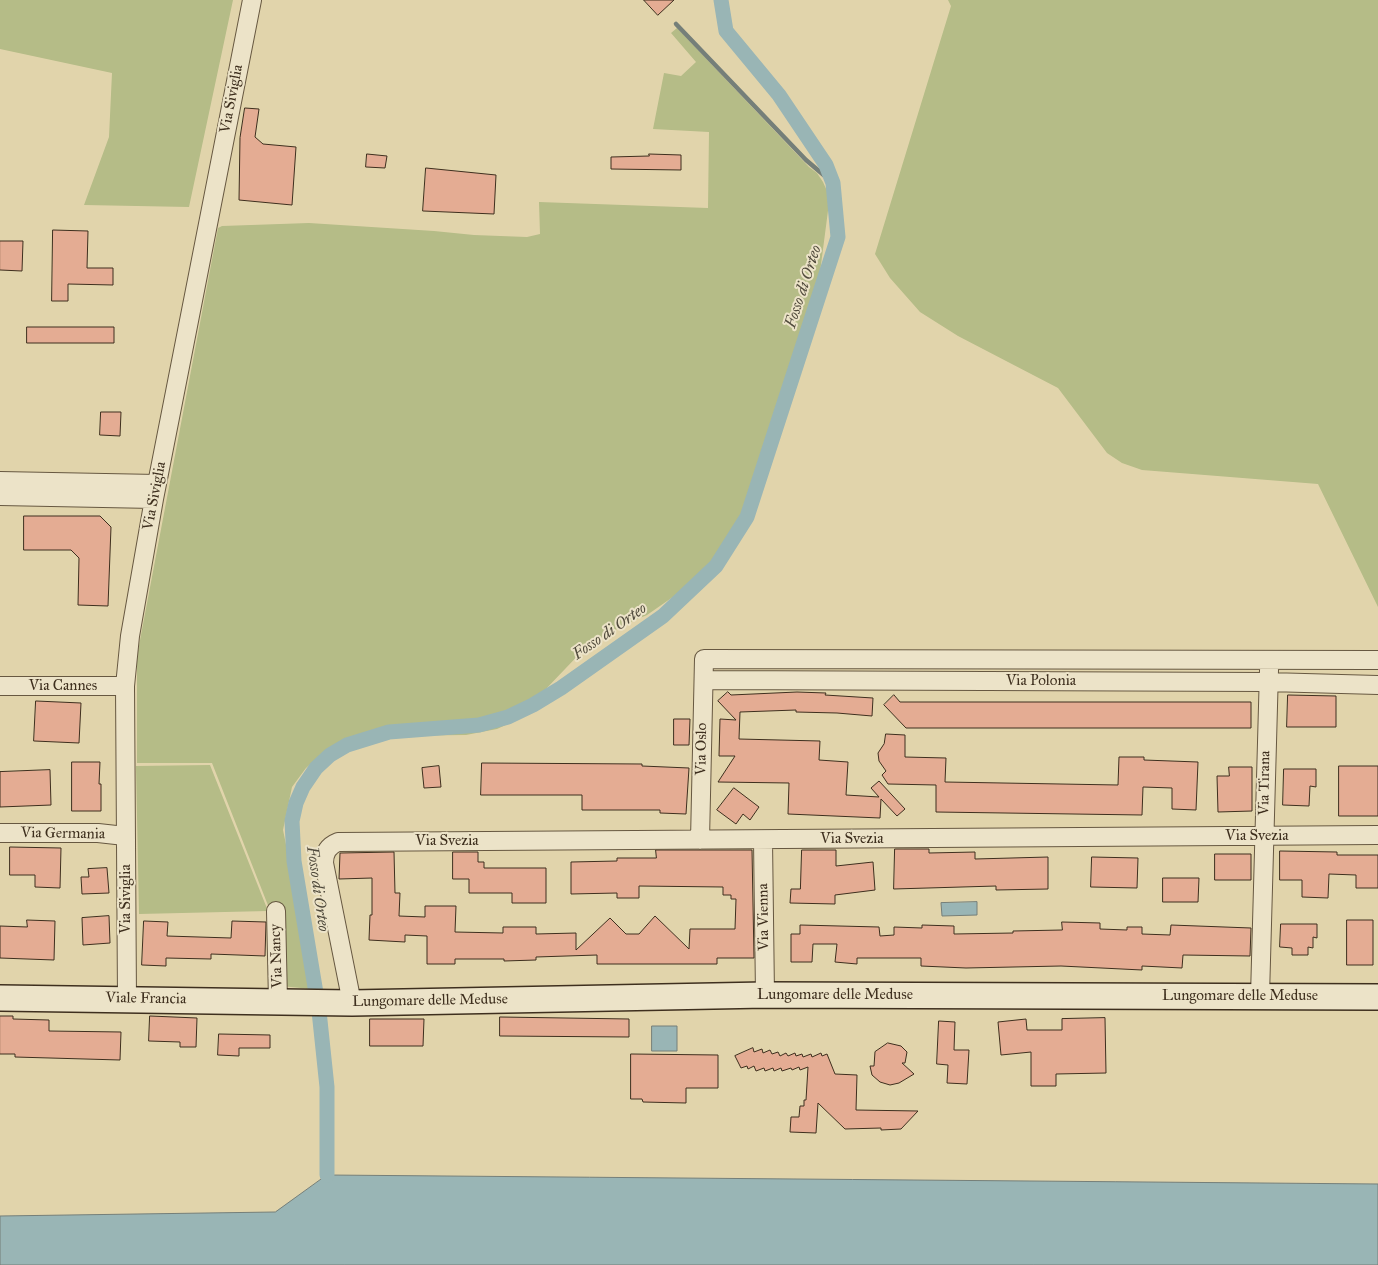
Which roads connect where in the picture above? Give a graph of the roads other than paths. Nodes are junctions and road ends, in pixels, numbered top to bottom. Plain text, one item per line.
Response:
1 (252, 0) edge
2 (0, 481) edge
3 (155, 491) junction
4 (0, 496) edge
5 (704, 658) joint
6 (1270, 660) junction
7 (1378, 660) edge
8 (704, 680) junction
9 (1268, 682) junction
10 (1378, 685) edge
11 (0, 686) edge
12 (125, 686) junction
13 (0, 833) edge
14 (1378, 835) edge
15 (125, 836) junction
16 (1264, 836) junction
17 (700, 840) junction
18 (763, 840) junction
19 (276, 912) dead end
20 (765, 995) junction
21 (1260, 996) junction
22 (1378, 997) edge
23 (0, 998) edge
24 (127, 1000) junction
25 (285, 1001) junction
26 (348, 1003) junction

1 - 3 street, Via Siviglia
2 - 3 street
3 - 4 street
3 - 12 street, Via Siviglia
5 - 6 street, Via Polonia
5 - 8 street, Via Oslo
6 - 7 street, Via Polonia
6 - 9 street, Via Tirana
8 - 9 street, Via Polonia
8 - 17 street, Via Oslo
9 - 10 street, Via Polonia
9 - 16 street, Via Tirana
11 - 12 street, Via Cannes
12 - 15 street, Via Siviglia
13 - 15 street, Via Germania
14 - 16 street, Via Svezia
15 - 24 street, Via Siviglia
16 - 18 street, Via Svezia
16 - 21 street, Via Tirana
17 - 18 street, Via Svezia
17 - 26 street, Via Svezia
18 - 20 street, Via Vienna
19 - 25 street, Via Nancy
20 - 21 main road, Lungomare delle Meduse
20 - 26 main road, Lungomare delle Meduse
21 - 22 main road, Lungomare delle Meduse
23 - 24 main road, Viale Francia
24 - 25 main road, Viale Francia
25 - 26 main road, Lungomare delle Meduse

